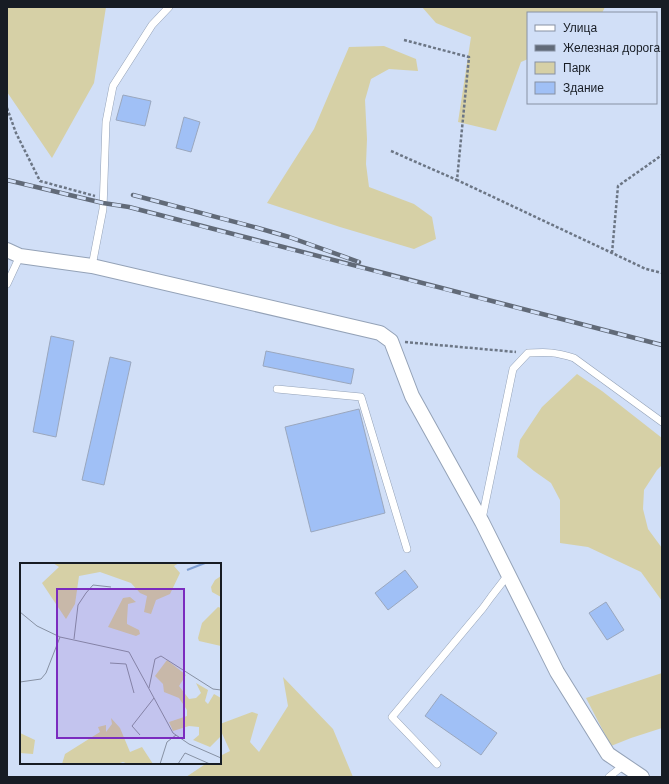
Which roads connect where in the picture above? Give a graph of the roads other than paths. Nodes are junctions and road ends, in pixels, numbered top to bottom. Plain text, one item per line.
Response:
1 (170, 7) edge
2 (13, 253) edge
3 (92, 266) junction
4 (7, 284) edge
5 (278, 389) dead end
6 (662, 422) edge
7 (482, 522) junction
8 (407, 548) dead end
9 (508, 575) junction
10 (437, 764) dead end
11 (624, 765) junction
12 (609, 777) edge
13 (642, 777) edge

1 - 3 lane
2 - 3 street
2 - 4 lane
3 - 7 street
5 - 8 lane
6 - 7 lane
7 - 9 street
9 - 10 lane
9 - 11 street
11 - 12 lane
11 - 13 street

